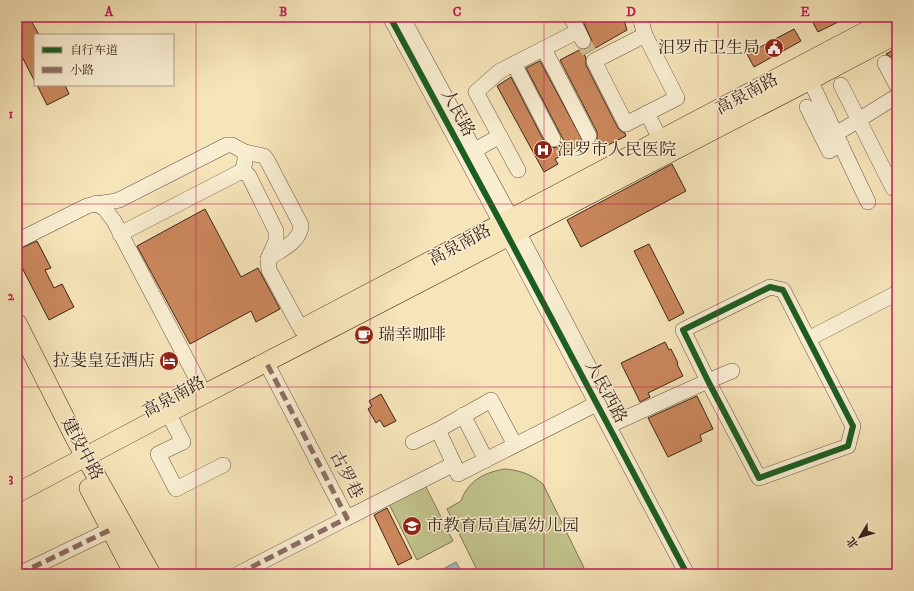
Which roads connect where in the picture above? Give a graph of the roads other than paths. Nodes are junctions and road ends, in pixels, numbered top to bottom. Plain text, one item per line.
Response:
1 (390, 17) edge
2 (402, 17) edge
3 (571, 17) edge
4 (640, 17) edge
5 (893, 17) edge
6 (897, 34) edge
7 (645, 35) junction
8 (586, 46) junction
9 (544, 49) junction
10 (885, 63) dead end
11 (514, 64) junction
12 (810, 80) junction
13 (841, 85) dead end
14 (896, 97) edge
15 (807, 107) dead end
16 (647, 113) junction
17 (859, 120) junction
18 (500, 136) junction
19 (589, 136) dead end
20 (553, 139) dead end
21 (838, 139) junction
22 (664, 147) junction
23 (475, 150) junction
24 (246, 163) junction
25 (518, 170) dead end
26 (893, 188) dead end
27 (119, 200) junction
28 (868, 202) dead end
29 (96, 203) junction
30 (510, 227) junction
31 (117, 228) junction
32 (17, 242) edge
33 (268, 259) junction
34 (897, 293) edge
35 (17, 323) edge
36 (301, 329) junction
37 (808, 339) junction
38 (17, 353) edge
39 (266, 362) junction
40 (732, 371) dead end
41 (708, 380) junction
42 (199, 383) junction
43 (601, 401) junction
44 (168, 413) junction
45 (464, 415) junction
46 (617, 422) junction
47 (438, 430) junction
48 (413, 442) dead end
49 (515, 445) junction
50 (78, 455) junction
51 (486, 460) junction
52 (454, 464) junction
53 (223, 465) dead end
54 (17, 481) edge
55 (17, 493) edge
56 (347, 518) junction
57 (110, 530) junction
58 (19, 574) edge
59 (134, 574) edge
60 (151, 574) edge
61 (238, 574) edge
62 (687, 574) edge
63 (696, 574) edge

1 - 30 street, 人民路
2 - 23 street, 人民路
3 - 8 street
4 - 7 street
5 - 22 main road, 高泉南路
6 - 12 main road, 高泉南路
7 - 8 street
7 - 16 street
8 - 9 street
8 - 16 street
9 - 11 street
9 - 19 street
10 - 14 street
11 - 18 street
11 - 20 street
12 - 21 street
12 - 22 main road, 高泉南路
13 - 17 street
14 - 17 street
15 - 21 street
16 - 22 street
17 - 21 street
17 - 26 street
18 - 23 street
18 - 25 street
21 - 28 street
22 - 30 main road, 高泉南路
23 - 30 street, 人民路
24 - 27 street
24 - 31 street
24 - 33 street
24 - 33 street
27 - 29 street
27 - 31 street
29 - 31 street
29 - 32 street
30 - 36 main road, 高泉南路
30 - 39 main road, 高泉南路
30 - 43 street, 人民西路
31 - 42 street
33 - 36 street
34 - 37 street
35 - 50 main road, 建设中路
36 - 42 main road, 高泉南路
37 - 41 street
37 - 41 street
38 - 50 main road, 建设中路
39 - 44 main road, 高泉南路
39 - 56 street, 古罗巷
40 - 41 street
41 - 46 street
42 - 50 main road, 高泉南路
43 - 46 street, 人民西路
43 - 49 street
43 - 62 street, 人民西路
44 - 50 main road, 高泉南路
44 - 53 street
45 - 47 street
45 - 49 street
45 - 51 street
46 - 63 street, 人民西路
47 - 48 street
47 - 52 street
49 - 51 street
50 - 54 main road
50 - 55 main road
50 - 57 main road, 建设中路
50 - 60 main road, 建设中路
51 - 52 street
52 - 56 street
56 - 61 street, 古罗巷
57 - 58 street
57 - 59 main road, 建设中路

